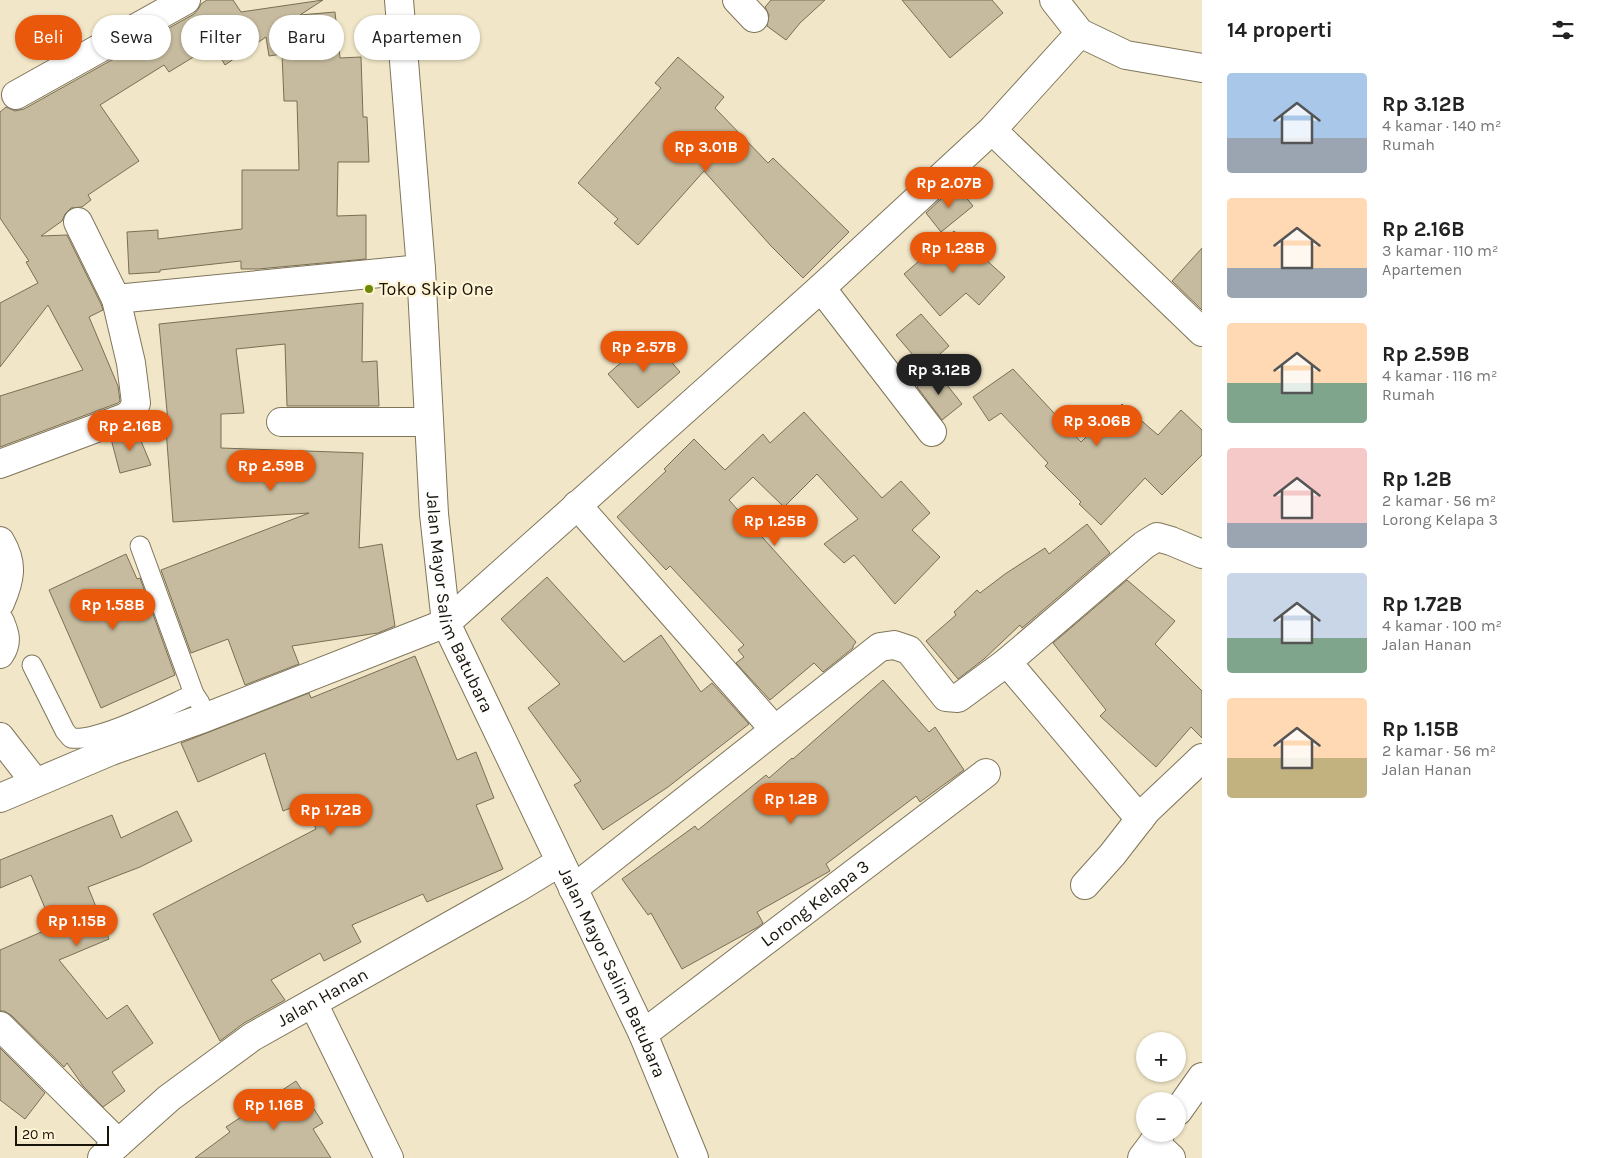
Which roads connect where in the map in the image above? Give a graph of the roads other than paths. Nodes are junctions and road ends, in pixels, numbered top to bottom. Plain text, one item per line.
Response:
1 (186, 0) edge
2 (399, 0) edge
3 (1054, 0) edge
4 (1080, 32) junction
5 (1202, 68) edge
6 (16, 95) dead end
7 (992, 130) junction
8 (78, 222) dead end
9 (421, 269) junction
10 (820, 289) junction
11 (116, 299) junction
12 (1202, 332) edge
13 (281, 422) dead end
14 (429, 422) junction
15 (932, 432) dead end
16 (0, 464) edge
17 (578, 504) junction
18 (0, 541) edge
19 (140, 546) dead end
20 (1202, 554) edge
21 (0, 603) edge
22 (0, 622) edge
23 (446, 623) junction
24 (0, 654) edge
25 (1007, 662) junction
26 (32, 665) dead end
27 (199, 706) junction
28 (774, 730) junction
29 (0, 737) edge
30 (108, 742) junction
31 (1202, 758) edge
32 (986, 773) dead end
33 (35, 782) junction
34 (0, 798) edge
35 (1140, 819) junction
36 (560, 862) junction
37 (1085, 885) dead end
38 (573, 889) junction
39 (313, 1003) junction
40 (0, 1026) edge
41 (643, 1034) junction
42 (1202, 1077) edge
43 (1186, 1100) edge
44 (110, 1150) edge
45 (389, 1158) edge
46 (694, 1158) edge

1 - 6 street
2 - 9 street, Jalan Mayor Salim Batubara
3 - 4 street
4 - 5 street
4 - 7 street
7 - 10 street
7 - 12 street
8 - 11 street
9 - 11 street
9 - 14 street, Jalan Mayor Salim Batubara
10 - 15 street
10 - 17 street
11 - 16 street
13 - 14 street
14 - 23 street, Jalan Mayor Salim Batubara
17 - 23 street
17 - 28 street
18 - 21 street
19 - 27 lane
20 - 25 street
22 - 24 street
23 - 27 street
23 - 36 street, Jalan Mayor Salim Batubara
25 - 28 street
25 - 35 street
26 - 30 lane
27 - 30 street
28 - 38 street
29 - 33 street
30 - 33 street
31 - 35 street
32 - 41 street, Lorong Kelapa 3
33 - 34 street
35 - 37 street
36 - 38 street, Jalan Mayor Salim Batubara
36 - 39 street, Jalan Hanan
38 - 41 street, Jalan Mayor Salim Batubara
39 - 44 street, Jalan Hanan
39 - 45 street
40 - 44 street
41 - 46 street, Jalan Mayor Salim Batubara
42 - 43 street

